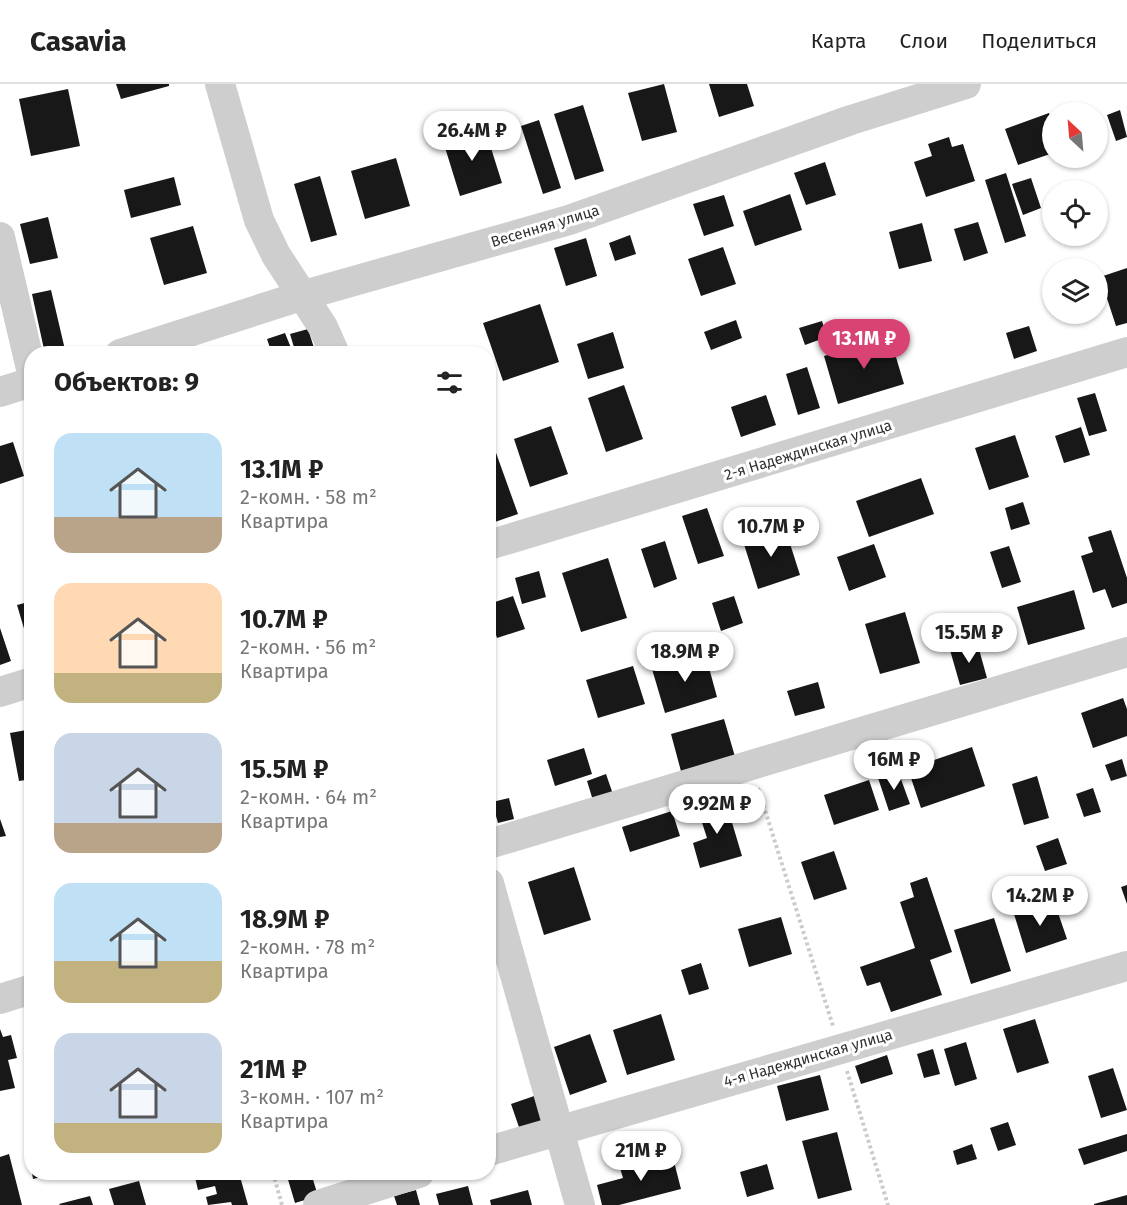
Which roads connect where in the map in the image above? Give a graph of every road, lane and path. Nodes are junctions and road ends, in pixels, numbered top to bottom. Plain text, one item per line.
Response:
1 (220, 84) edge
2 (966, 84) edge
3 (0, 237) edge
4 (302, 296) junction
5 (26, 346) edge
6 (145, 346) edge
7 (332, 346) edge
8 (1127, 352) edge
9 (24, 384) edge
10 (0, 392) edge
11 (496, 543) edge
12 (1127, 652) edge
13 (24, 684) edge
14 (0, 692) edge
15 (752, 766) junction
16 (496, 842) edge
17 (496, 908) edge
18 (1127, 966) edge
19 (24, 992) edge
20 (0, 999) edge
21 (840, 1048) junction
22 (557, 1129) junction
23 (496, 1149) edge
24 (275, 1180) edge
25 (397, 1180) edge
26 (282, 1205) edge
27 (318, 1205) edge
28 (580, 1205) edge
29 (888, 1205) edge

1 - 4 street
2 - 4 street, Весенняя улица
3 - 5 street
4 - 6 street, Весенняя улица
4 - 7 street
8 - 11 street, 2-я Надеждинская улица
9 - 10 street
12 - 15 street
13 - 14 street
15 - 16 street
15 - 21 path
17 - 22 street
18 - 21 street, 4-я Надеждинская улица
19 - 20 street
21 - 22 street, 4-я Надеждинская улица
21 - 29 path
22 - 23 street, 4-я Надеждинская улица
22 - 28 street
24 - 26 path
25 - 27 street

